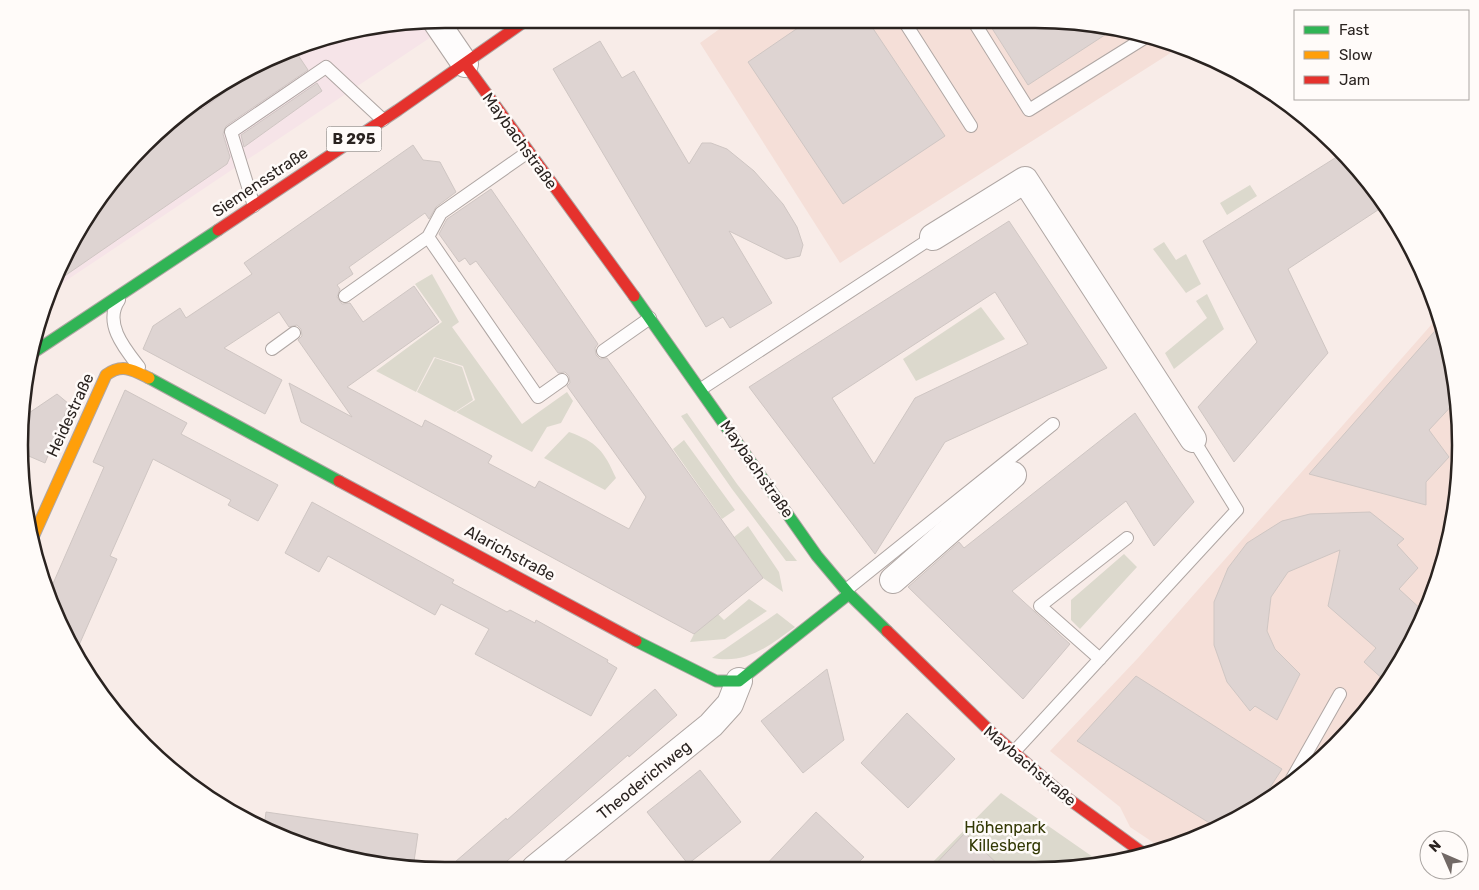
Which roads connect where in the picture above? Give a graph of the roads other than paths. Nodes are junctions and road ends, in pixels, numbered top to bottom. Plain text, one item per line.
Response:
1 (441, 28) edge
2 (516, 28) edge
3 (908, 28) edge
4 (978, 28) edge
5 (1140, 42) edge
6 (466, 64) junction
7 (383, 120) junction
8 (971, 126) dead end
9 (528, 152) junction
10 (254, 206) junction
11 (428, 237) junction
12 (933, 238) joint
13 (124, 293) junction
14 (345, 296) dead end
15 (650, 318) junction
16 (294, 333) dead end
17 (39, 348) edge
18 (272, 349) dead end
19 (603, 351) dead end
20 (145, 374) junction
21 (562, 380) dead end
22 (700, 389) junction
23 (1053, 424) dead end
24 (1193, 439) joint
25 (1013, 475) dead end
26 (37, 529) edge
27 (1127, 538) dead end
28 (893, 580) dead end
29 (848, 592) junction
30 (1100, 659) junction
31 (739, 681) junction
32 (1340, 694) dead end
33 (1014, 752) junction
34 (1298, 768) edge
35 (1137, 849) edge
36 (542, 862) edge

1 - 6 street, Maybachstraße
2 - 6 main road, Siemensstraße / B 295
3 - 8 lane
4 - 5 lane
6 - 7 main road, Siemensstraße / B 295
6 - 9 main road, Maybachstraße
7 - 10 main road, Siemensstraße / B 295
7 - 10 lane
9 - 11 lane
9 - 15 main road, Maybachstraße
10 - 13 main road, Siemensstraße / B 295
11 - 14 lane
11 - 21 lane
12 - 22 lane
12 - 24 street
13 - 17 main road, Siemensstraße / B 295
13 - 20 lane
15 - 19 lane
15 - 22 main road, Maybachstraße
16 - 18 lane
20 - 26 main road, Heidestraße
20 - 31 main road, Alarichstraße
22 - 29 main road, Maybachstraße
23 - 29 lane
24 - 30 lane
25 - 28 street
27 - 30 lane
29 - 31 main road
29 - 33 main road, Maybachstraße
30 - 33 lane
31 - 36 street, Theoderichweg
32 - 34 lane
33 - 35 main road, Maybachstraße

